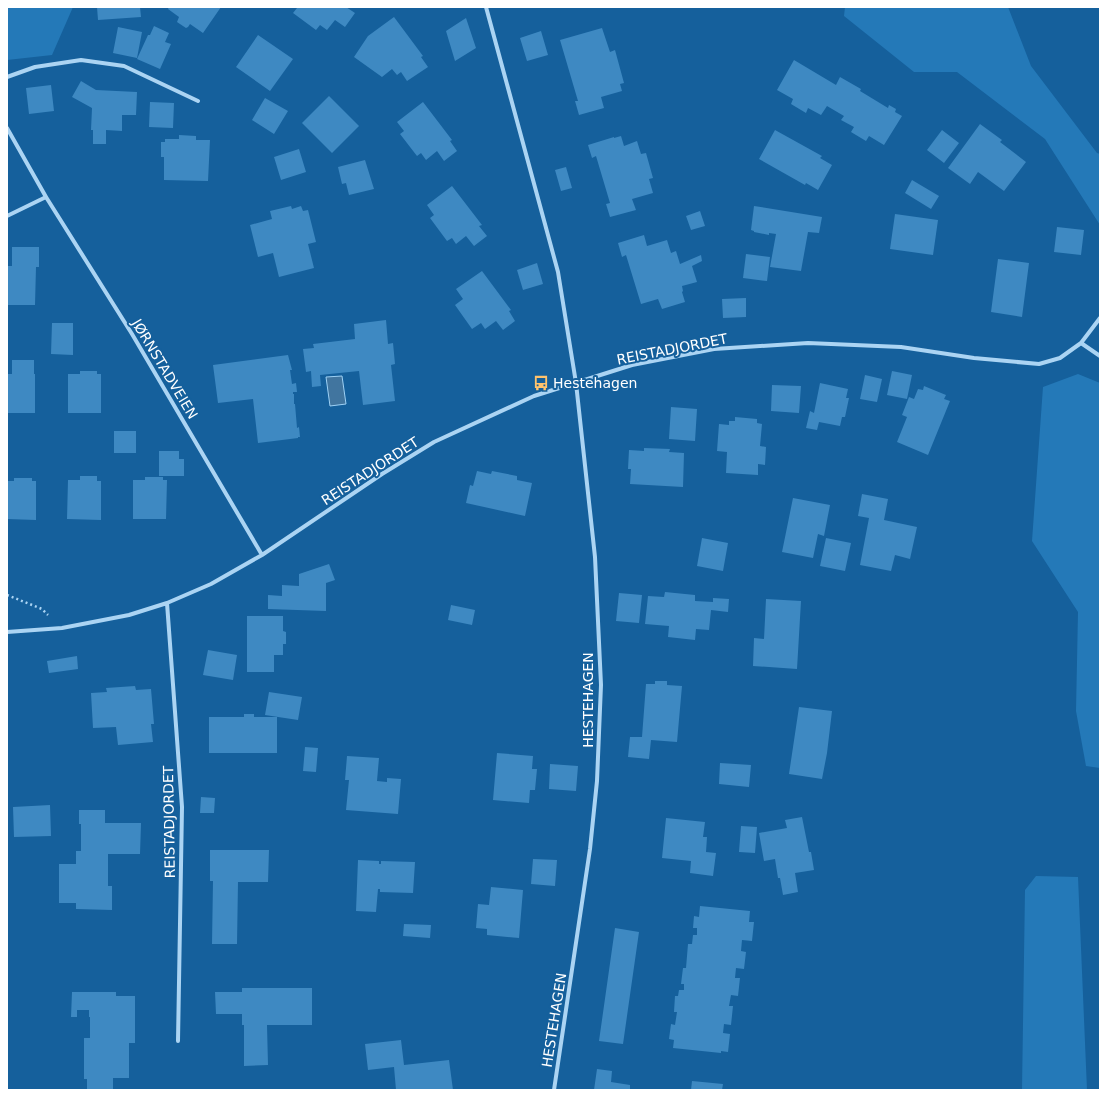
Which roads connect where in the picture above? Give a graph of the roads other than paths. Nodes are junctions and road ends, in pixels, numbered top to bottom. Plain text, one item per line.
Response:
1 (486, 7) edge
2 (7, 77) edge
3 (198, 101) dead end
4 (7, 128) edge
5 (46, 197) junction
6 (7, 216) edge
7 (1100, 318) edge
8 (1081, 343) junction
9 (1100, 356) edge
10 (576, 383) junction
11 (262, 555) junction
12 (167, 603) junction
13 (7, 632) edge
14 (178, 1041) dead end
15 (554, 1090) edge

1 - 10 street, HESTEHAGEN
2 - 3 street
4 - 5 street, JØRNSTADVEIEN
5 - 6 street
5 - 11 street, JØRNSTADVEIEN
7 - 8 street, REISTADJORDET
8 - 9 street
8 - 10 street, REISTADJORDET
10 - 11 street, REISTADJORDET
10 - 15 street, HESTEHAGEN
11 - 12 street, REISTADJORDET
12 - 13 street, REISTADJORDET
12 - 14 street, REISTADJORDET

